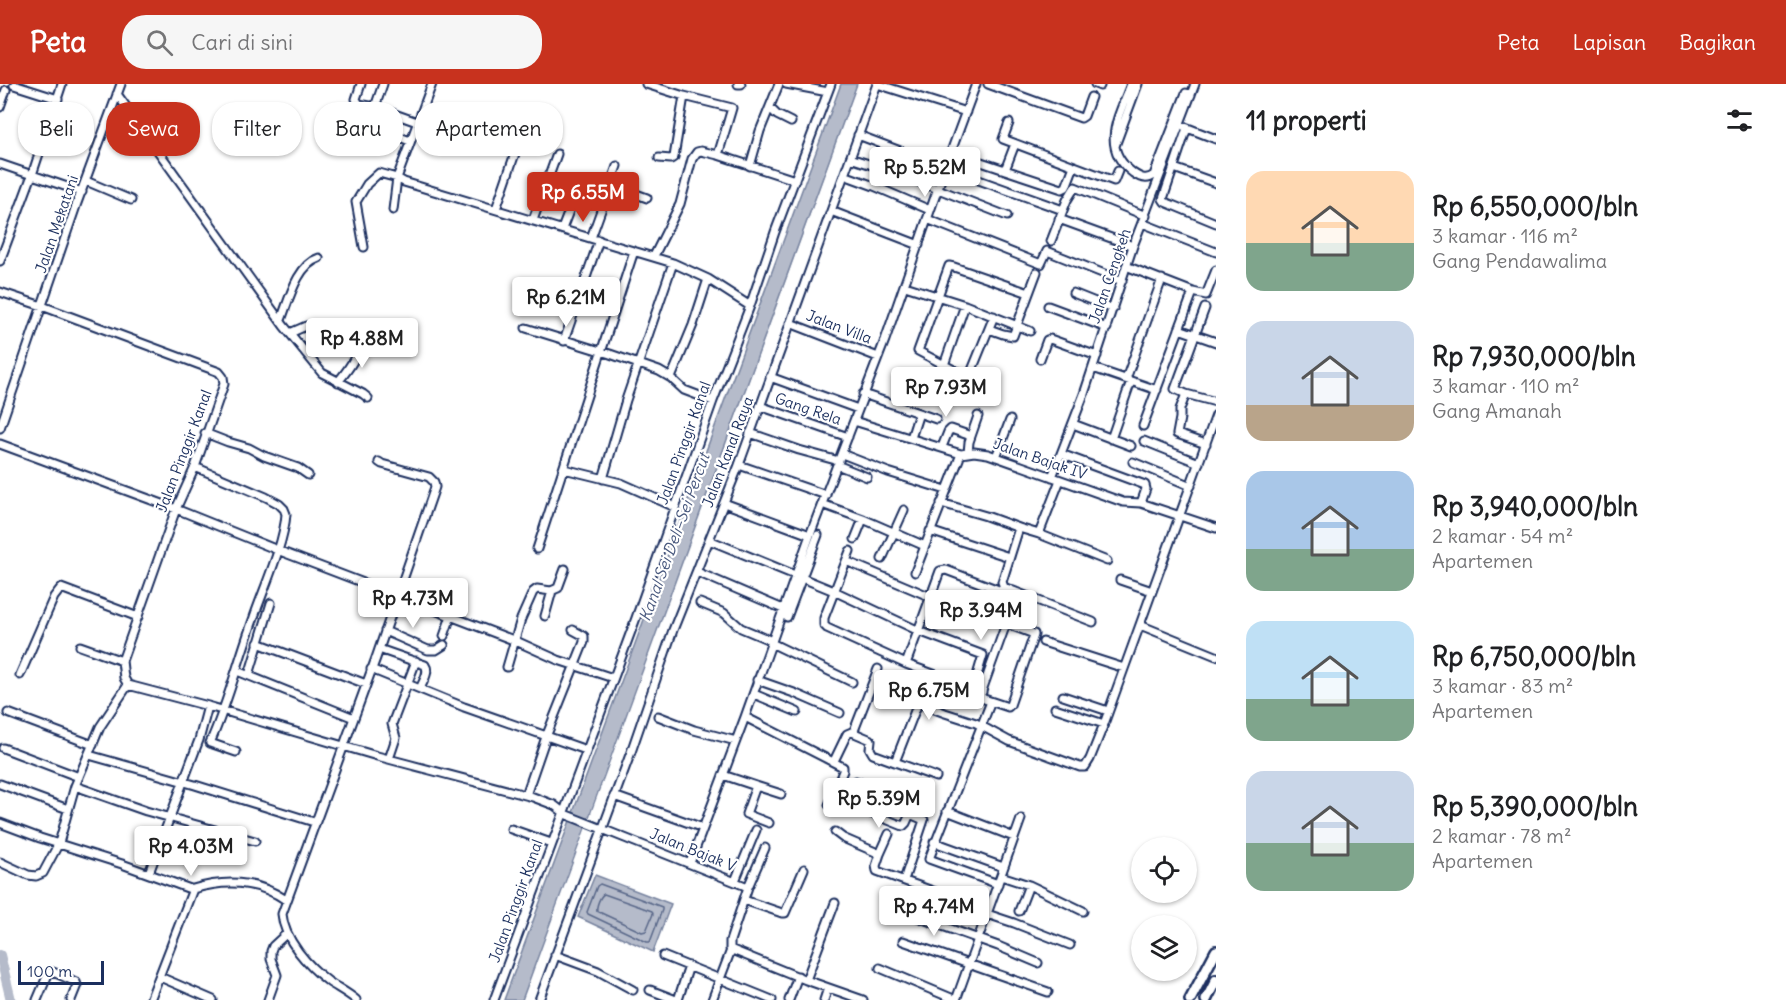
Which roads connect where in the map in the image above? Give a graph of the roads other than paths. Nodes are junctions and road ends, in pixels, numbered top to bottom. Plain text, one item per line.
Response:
1 (62, 84) edge
2 (121, 84) edge
3 (360, 84) edge
4 (383, 84) edge
5 (432, 84) edge
6 (646, 84) edge
7 (779, 84) edge
8 (786, 84) edge
9 (877, 84) edge
10 (976, 84) edge
11 (988, 84) edge
12 (1131, 84) edge
13 (1138, 84) edge
14 (1190, 84) edge
15 (1195, 84) edge
16 (14, 85) edge
17 (830, 88) edge
18 (6, 90) dead end
19 (117, 94) junction
20 (1189, 94) junction
21 (684, 96) junction
22 (1091, 97) dead end
23 (58, 99) junction
24 (123, 102) edge
25 (358, 102) edge
26 (377, 102) edge
27 (425, 102) edge
28 (0, 107) edge
29 (770, 108) junction
30 (966, 112) junction
31 (791, 122) dead end
32 (1009, 123) dead end
33 (415, 127) edge
34 (1184, 127) junction
35 (858, 135) junction
36 (403, 138) edge
37 (1216, 139) edge
38 (410, 141) junction
39 (1015, 144) junction
40 (1115, 147) junction
41 (951, 152) junction
42 (718, 155) junction
43 (160, 156) edge
44 (514, 156) edge
45 (556, 156) edge
46 (850, 158) junction
47 (659, 159) dead end
48 (0, 164) edge
49 (750, 165) junction
50 (617, 166) dead end
51 (1074, 166) junction
52 (945, 168) junction
53 (1173, 168) junction
54 (1005, 170) junction
55 (1118, 171) dead end
56 (32, 175) junction
57 (844, 175) junction
58 (397, 178) junction
59 (795, 180) junction
60 (86, 181) junction
61 (1216, 183) edge
62 (609, 184) junction
63 (937, 189) junction
64 (82, 192) junction
65 (576, 193) dead end
66 (647, 198) dead end
67 (131, 200) dead end
68 (496, 208) junction
69 (393, 210) dead end
70 (930, 210) junction
71 (1063, 210) junction
72 (831, 211) junction
73 (1007, 216) dead end
74 (927, 219) junction
75 (1059, 219) junction
76 (1144, 219) junction
77 (533, 220) junction
78 (1216, 223) edge
79 (562, 229) junction
80 (591, 238) junction
81 (599, 240) junction
82 (1051, 241) dead end
83 (919, 245) junction
84 (1133, 246) junction
85 (364, 247) dead end
86 (634, 251) junction
87 (1216, 252) edge
88 (654, 256) junction
89 (319, 258) dead end
90 (0, 261) edge
91 (673, 262) junction
92 (1126, 266) junction
93 (1216, 270) edge
94 (1037, 272) dead end
95 (708, 279) junction
96 (1162, 279) junction
97 (1122, 281) junction
98 (905, 286) junction
99 (0, 292) edge
100 (1193, 292) junction
101 (1029, 293) junction
102 (1072, 293) dead end
103 (937, 295) junction
104 (965, 304) junction
105 (42, 306) junction
106 (750, 306) junction
107 (1048, 306) dead end
108 (1205, 308) dead end
109 (1113, 309) junction
110 (994, 316) junction
111 (281, 320) junction
112 (790, 323) junction
113 (1017, 325) junction
114 (526, 328) dead end
115 (1107, 328) junction
116 (989, 329) junction
117 (1179, 329) junction
118 (1030, 330) dead end
119 (290, 333) junction
120 (1195, 335) junction
121 (564, 340) junction
122 (1216, 342) edge
123 (600, 351) junction
124 (1097, 356) junction
125 (878, 357) junction
126 (1040, 359) dead end
127 (638, 364) junction
128 (944, 364) junction
129 (1093, 368) junction
130 (770, 377) junction
131 (671, 378) junction
132 (1129, 380) junction
133 (338, 382) junction
134 (1157, 390) junction
135 (864, 394) junction
136 (1186, 394) junction
137 (368, 398) dead end
138 (713, 401) junction
139 (1216, 402) edge
140 (760, 406) junction
141 (858, 409) junction
142 (919, 413) junction
143 (1216, 415) edge
144 (978, 416) dead end
145 (936, 419) dead end
146 (854, 420) junction
147 (1010, 420) dead end
148 (1073, 424) junction
149 (1143, 426) dead end
150 (0, 428) edge
151 (205, 433) junction
152 (750, 433) junction
153 (971, 436) junction
154 (848, 437) junction
155 (911, 438) junction
156 (1111, 439) junction
157 (1144, 441) dead end
158 (0, 444) edge
159 (1206, 444) junction
160 (1131, 446) dead end
161 (942, 447) junction
162 (965, 453) junction
163 (1061, 454) junction
164 (996, 457) junction
165 (840, 460) junction
166 (379, 462) dead end
167 (1133, 462) dead end
168 (1199, 463) junction
169 (739, 465) junction
170 (195, 466) junction
171 (564, 469) junction
172 (308, 475) dead end
173 (867, 477) dead end
174 (1052, 477) junction
175 (603, 479) junction
176 (1060, 480) junction
177 (1191, 486) junction
178 (946, 490) junction
179 (826, 495) junction
180 (724, 503) junction
181 (1141, 503) junction
182 (822, 504) junction
183 (941, 504) junction
184 (675, 507) junction
185 (176, 509) junction
186 (904, 510) dead end
187 (1180, 515) junction
188 (863, 519) junction
189 (1019, 528) junction
190 (1216, 528) edge
191 (930, 531) junction
192 (894, 532) junction
193 (1039, 534) junction
194 (814, 535) junction
195 (855, 539) dead end
196 (709, 540) junction
197 (925, 546) junction
198 (537, 549) dead end
199 (277, 550) junction
200 (850, 551) dead end
201 (1009, 557) junction
202 (882, 559) dead end
203 (846, 561) junction
204 (1107, 561) dead end
205 (565, 569) dead end
206 (697, 572) junction
207 (915, 572) dead end
208 (798, 577) junction
209 (1119, 580) dead end
210 (552, 591) junction
211 (834, 591) junction
212 (1152, 591) junction
213 (397, 596) junction
214 (931, 597) junction
215 (271, 603) dead end
216 (700, 603) dead end
217 (783, 609) junction
218 (451, 616) junction
219 (545, 616) dead end
220 (138, 617) junction
221 (787, 617) dead end
222 (1003, 622) junction
223 (1093, 622) dead end
224 (1140, 625) junction
225 (573, 630) dead end
226 (385, 631) junction
227 (919, 631) junction
228 (444, 636) dead end
229 (516, 641) junction
230 (772, 642) junction
231 (1043, 642) dead end
232 (258, 643) junction
233 (444, 645) dead end
234 (80, 646) dead end
235 (379, 648) junction
236 (1216, 656) edge
237 (122, 660) junction
238 (416, 661) junction
239 (906, 664) junction
240 (575, 666) junction
241 (507, 667) dead end
242 (1124, 668) junction
243 (371, 669) junction
244 (878, 669) dead end
245 (237, 671) junction
246 (20, 675) dead end
247 (249, 675) junction
248 (613, 678) junction
249 (757, 680) junction
250 (852, 682) dead end
251 (366, 684) junction
252 (407, 684) junction
253 (128, 685) junction
254 (420, 688) junction
255 (973, 689) junction
256 (890, 692) dead end
257 (981, 692) junction
258 (754, 694) junction
259 (1063, 696) dead end
260 (918, 703) junction
261 (990, 704) dead end
262 (208, 706) junction
263 (1055, 708) dead end
264 (224, 711) junction
265 (1108, 711) junction
266 (797, 712) dead end
267 (8, 713) dead end
268 (840, 713) dead end
269 (658, 716) dead end
270 (745, 717) junction
271 (354, 718) junction
272 (1104, 724) junction
273 (981, 727) junction
274 (852, 732) junction
275 (546, 737) junction
276 (736, 741) junction
277 (93, 745) junction
278 (344, 746) junction
279 (3, 748) dead end
280 (586, 750) junction
281 (236, 752) dead end
282 (89, 755) junction
283 (388, 759) junction
284 (834, 761) junction
285 (895, 762) junction
286 (723, 775) junction
287 (79, 777) junction
288 (936, 777) dead end
289 (856, 781) dead end
290 (183, 782) junction
291 (0, 784) edge
292 (75, 786) junction
293 (756, 786) junction
294 (781, 794) dead end
295 (526, 795) junction
296 (614, 796) junction
297 (833, 798) junction
298 (829, 805) dead end
299 (69, 808) junction
300 (947, 811) junction
301 (565, 814) junction
302 (910, 814) junction
303 (171, 818) junction
304 (1021, 819) dead end
305 (314, 822) junction
306 (0, 823) edge
307 (769, 823) dead end
308 (600, 828) junction
309 (703, 828) junction
310 (511, 829) dead end
311 (756, 830) dead end
312 (835, 832) dead end
313 (889, 834) dead end
314 (1014, 837) junction
315 (255, 841) dead end
316 (934, 842) junction
317 (59, 843) junction
318 (551, 843) junction
319 (765, 848) dead end
320 (880, 855) junction
321 (0, 862) edge
322 (690, 863) junction
323 (1003, 867) junction
324 (804, 869) dead end
325 (149, 873) junction
326 (1001, 876) junction
327 (904, 880) junction
328 (735, 881) junction
329 (998, 884) junction
330 (1029, 885) junction
331 (748, 887) junction
332 (193, 890) junction
333 (286, 900) junction
334 (744, 900) junction
335 (835, 903) dead end
336 (898, 910) dead end
337 (1083, 910) dead end
338 (1019, 911) dead end
339 (987, 913) junction
340 (286, 934) junction
341 (978, 939) junction
342 (903, 941) dead end
343 (1070, 945) dead end
344 (731, 950) junction
345 (1216, 951) edge
346 (555, 955) junction
347 (663, 956) dead end
348 (1038, 963) dead end
349 (969, 964) junction
350 (689, 966) junction
351 (880, 968) dead end
352 (798, 976) junction
353 (160, 977) junction
354 (719, 980) junction
355 (806, 980) junction
356 (1216, 980) edge
357 (828, 988) junction
358 (633, 990) dead end
359 (650, 990) dead end
360 (751, 992) junction
361 (1048, 992) dead end
362 (37, 1000) edge
363 (71, 1000) edge
364 (150, 1000) edge
365 (213, 1000) edge
366 (268, 1000) edge
367 (356, 1000) edge
368 (494, 1000) edge
369 (539, 1000) edge
370 (677, 1000) edge
371 (712, 1000) edge
372 (748, 1000) edge
373 (772, 1000) edge
374 (789, 1000) edge
375 (824, 1000) edge
376 (861, 1000) edge
377 (956, 1000) edge
378 (1190, 1000) edge
379 (1206, 1000) edge

1 - 23 street
2 - 19 street, Jalan Mekatani
3 - 25 street
4 - 26 street
5 - 27 street
6 - 21 street
7 - 29 street
8 - 17 street
9 - 30 street
9 - 35 street, Jalan Kanal Raya
10 - 30 street
11 - 22 street
12 - 40 street
13 - 40 street
14 - 20 street
15 - 20 street, Jalan Cengkeh
16 - 23 street
17 - 59 street, Jalan Pinggir Kanal
18 - 28 street
19 - 24 street
19 - 60 street, Jalan Mekatani
20 - 34 street, Jalan Cengkeh
20 - 40 street
21 - 42 street
21 - 47 street
23 - 56 street
29 - 31 street
29 - 49 street
30 - 41 street
32 - 39 street
33 - 38 street
34 - 37 street
34 - 53 street
34 - 76 street, Jalan Cengkeh
35 - 46 street, Jalan Kanal Raya
35 - 52 street
36 - 38 street
38 - 58 street
39 - 51 street
39 - 54 street
41 - 52 street
41 - 54 street
42 - 49 street
42 - 88 street
43 - 111 street
44 - 68 street
45 - 77 street
46 - 57 street, Jalan Kanal Raya
46 - 63 street
48 - 56 street
49 - 59 street
50 - 62 street
51 - 54 street
51 - 55 street
52 - 63 street
52 - 71 street
53 - 61 street
53 - 78 street
56 - 64 street
56 - 90 street
57 - 70 street
57 - 72 street, Jalan Kanal Raya
58 - 68 street
58 - 69 street
58 - 85 street
59 - 106 street, Jalan Pinggir Kanal
60 - 64 street, Jalan Mekatani
60 - 67 street
62 - 66 street
62 - 80 street
63 - 70 street
63 - 73 street
64 - 105 street, Jalan Mekatani
65 - 79 street
68 - 77 street
70 - 74 street
71 - 75 street
71 - 76 street
72 - 83 street
72 - 112 street, Jalan Kanal Raya
74 - 83 street
74 - 97 street
75 - 82 street
75 - 84 street
76 - 84 street, Jalan Cengkeh
76 - 87 street
77 - 79 street
79 - 80 street
80 - 81 street
81 - 86 street
81 - 121 street
83 - 98 street
84 - 92 street, Jalan Cengkeh
86 - 88 street
86 - 123 street
88 - 91 street
89 - 111 street
91 - 95 street
91 - 127 street
92 - 96 street
92 - 97 street, Jalan Cengkeh
93 - 100 street
94 - 101 street
95 - 106 street
95 - 131 street
96 - 100 street
96 - 132 street
97 - 109 street, Jalan Cengkeh
98 - 103 street
98 - 125 street
99 - 105 street
100 - 117 street
101 - 103 street
101 - 113 street
102 - 109 street
103 - 104 street
103 - 128 street
104 - 110 street
104 - 128 street
105 - 150 street, Jalan Mekatani
105 - 151 street, Jalan Pinggir Kanal
106 - 138 street, Jalan Pinggir Kanal
107 - 115 street
108 - 120 street
109 - 115 street, Jalan Cengkeh
110 - 113 street
110 - 116 street
111 - 119 street
112 - 125 street, Jalan Villa
112 - 130 street, Jalan Kanal Raya
113 - 116 street
113 - 118 street
114 - 121 street
115 - 124 street, Jalan Cengkeh
116 - 128 street
117 - 120 street
117 - 134 street
119 - 133 street
119 - 133 street
120 - 122 street
120 - 136 street
121 - 123 street
123 - 127 street
123 - 171 street
124 - 126 street
124 - 129 street, Jalan Cengkeh
125 - 135 street
127 - 131 street
127 - 175 street
129 - 132 street
129 - 148 street, Jalan Cengkeh
130 - 140 street, Jalan Kanal Raya
130 - 141 street
131 - 138 street
132 - 134 street
132 - 156 street
133 - 137 street
134 - 149 street
135 - 141 street
135 - 142 street
136 - 139 street
136 - 159 street
138 - 184 street, Jalan Pinggir Kanal
140 - 152 street, Jalan Kanal Raya
140 - 154 street, Gang Rela
141 - 146 street
142 - 145 street
142 - 155 street
143 - 159 street
144 - 153 street
146 - 154 street
146 - 155 street, Jalan Bajak IV
147 - 164 street
148 - 156 street
148 - 163 street, Jalan Cengkeh
151 - 170 street, Jalan Pinggir Kanal
151 - 172 street
152 - 165 street
152 - 169 street, Jalan Kanal Raya
153 - 161 street
153 - 162 street
154 - 165 street
155 - 161 street, Jalan Bajak IV
156 - 160 street
157 - 168 street
158 - 185 street
159 - 168 street
161 - 162 street, Jalan Bajak IV
162 - 164 street, Jalan Bajak IV
162 - 178 street
163 - 174 street, Jalan Cengkeh
163 - 181 street
164 - 174 street, Jalan Bajak IV
165 - 173 street
165 - 178 street
165 - 179 street
166 - 213 street
167 - 177 street
168 - 177 street
169 - 179 street
169 - 180 street, Jalan Kanal Raya
170 - 185 street, Jalan Pinggir Kanal
170 - 199 street
171 - 175 street
171 - 198 street
174 - 176 street, Jalan Bajak IV
175 - 184 street
176 - 181 street, Jalan Bajak IV
176 - 193 street
177 - 187 street
178 - 183 street
179 - 182 street
180 - 194 street
180 - 196 street, Jalan Kanal Raya
181 - 187 street, Jalan Bajak IV
182 - 188 street
182 - 194 street
183 - 189 street
183 - 191 street
184 - 248 street, Jalan Pinggir Kanal
185 - 199 street
185 - 220 street, Jalan Pinggir Kanal
186 - 192 street
187 - 190 street, Jalan Bajak IV
187 - 212 street
188 - 192 street
188 - 195 street
189 - 193 street
189 - 201 street
191 - 197 street
191 - 201 street
192 - 197 street
192 - 202 street
193 - 204 street
194 - 208 street
196 - 206 street, Jalan Kanal Raya
196 - 208 street
197 - 207 street
199 - 213 street
199 - 245 street
200 - 203 street
201 - 223 street
203 - 211 street
203 - 214 street
205 - 210 street
206 - 217 street
206 - 296 street, Jalan Kanal Raya
208 - 211 street
208 - 217 street
208 - 221 street
209 - 212 street
210 - 219 street
210 - 229 street
211 - 227 street
211 - 239 street
212 - 224 street
213 - 218 street
213 - 226 street
214 - 222 street
214 - 222 street
214 - 227 street
215 - 232 street
216 - 230 street
217 - 230 street
218 - 228 street
218 - 229 street
220 - 237 street, Jalan Pinggir Kanal
220 - 246 street
222 - 257 street
222 - 257 street
224 - 236 street
224 - 242 street
225 - 240 street
226 - 233 street
226 - 235 street
227 - 239 street
227 - 255 street
229 - 240 street
229 - 241 street
230 - 249 street
230 - 250 street
231 - 242 street
232 - 247 street
232 - 251 street
234 - 237 street
235 - 238 street
235 - 243 street
237 - 253 street
238 - 252 street
238 - 254 street
239 - 255 street
240 - 248 street
240 - 275 street
242 - 265 street
243 - 251 street
243 - 252 street
244 - 274 street
245 - 247 street
245 - 264 street
247 - 271 street
248 - 280 street, Jalan Pinggir Kanal
249 - 258 street
249 - 268 street
251 - 271 street
252 - 254 street
252 - 283 street
253 - 262 street
253 - 277 street
254 - 275 street
255 - 257 street
256 - 260 street
258 - 266 street
258 - 270 street
259 - 265 street
260 - 273 street
260 - 285 street
261 - 273 street
262 - 264 street
262 - 290 street
263 - 272 street
264 - 278 street
264 - 281 street
265 - 272 street
267 - 277 street
269 - 276 street
270 - 276 street
270 - 284 street
271 - 278 street
272 - 273 street
273 - 300 street
274 - 284 street
274 - 285 street
275 - 280 street
275 - 295 street
276 - 286 street
277 - 282 street
278 - 283 street
278 - 305 street
279 - 287 street
280 - 301 street, Jalan Pinggir Kanal
282 - 287 street
282 - 290 street
283 - 295 street
284 - 297 street
285 - 288 street
286 - 293 street
286 - 309 street
287 - 292 street
289 - 302 street
290 - 303 street
290 - 305 street
291 - 299 street
292 - 299 street
292 - 303 street
293 - 294 street
293 - 307 street
295 - 301 street
296 - 308 street, Jalan Kanal Raya
296 - 309 street
297 - 298 street
297 - 302 street
299 - 317 street
300 - 314 street
300 - 316 street
301 - 308 street, Jalan Bajak V
301 - 318 street, Jalan Pinggir Kanal
302 - 327 street
303 - 315 street
303 - 325 street
304 - 314 street
305 - 333 street
306 - 317 street
308 - 322 street, Jalan Bajak V
308 - 346 street
309 - 322 street
310 - 318 street
311 - 328 street
312 - 320 street
313 - 320 street
314 - 323 street
316 - 323 street
316 - 329 street
317 - 321 street
317 - 325 street
318 - 368 street, Jalan Pinggir Kanal
319 - 331 street
320 - 327 street
322 - 328 street, Jalan Bajak V
323 - 326 street
324 - 334 street
325 - 332 street
326 - 329 street
326 - 330 street
327 - 339 street
328 - 331 street, Jalan Bajak V
329 - 339 street
330 - 337 street
330 - 338 street
331 - 334 street, Jalan Bajak V
332 - 333 street
332 - 353 street
333 - 340 street
334 - 344 street, Jalan Bajak V
335 - 355 street
336 - 341 street
339 - 341 street
339 - 343 street
340 - 366 street
340 - 367 street
341 - 348 street
341 - 349 street
342 - 349 street
344 - 352 street
344 - 354 street, Jalan Bajak V
345 - 378 highway
346 - 358 street
346 - 369 street
347 - 350 street
349 - 361 street
349 - 377 street
350 - 354 street
350 - 370 street
351 - 377 street
352 - 355 street
352 - 374 street
353 - 364 street
353 - 365 street
354 - 360 street
354 - 371 street, Jalan Bajak V
355 - 357 street
356 - 379 highway
357 - 375 street
357 - 376 street
359 - 370 street
360 - 372 street
360 - 373 street
362 - 363 street

